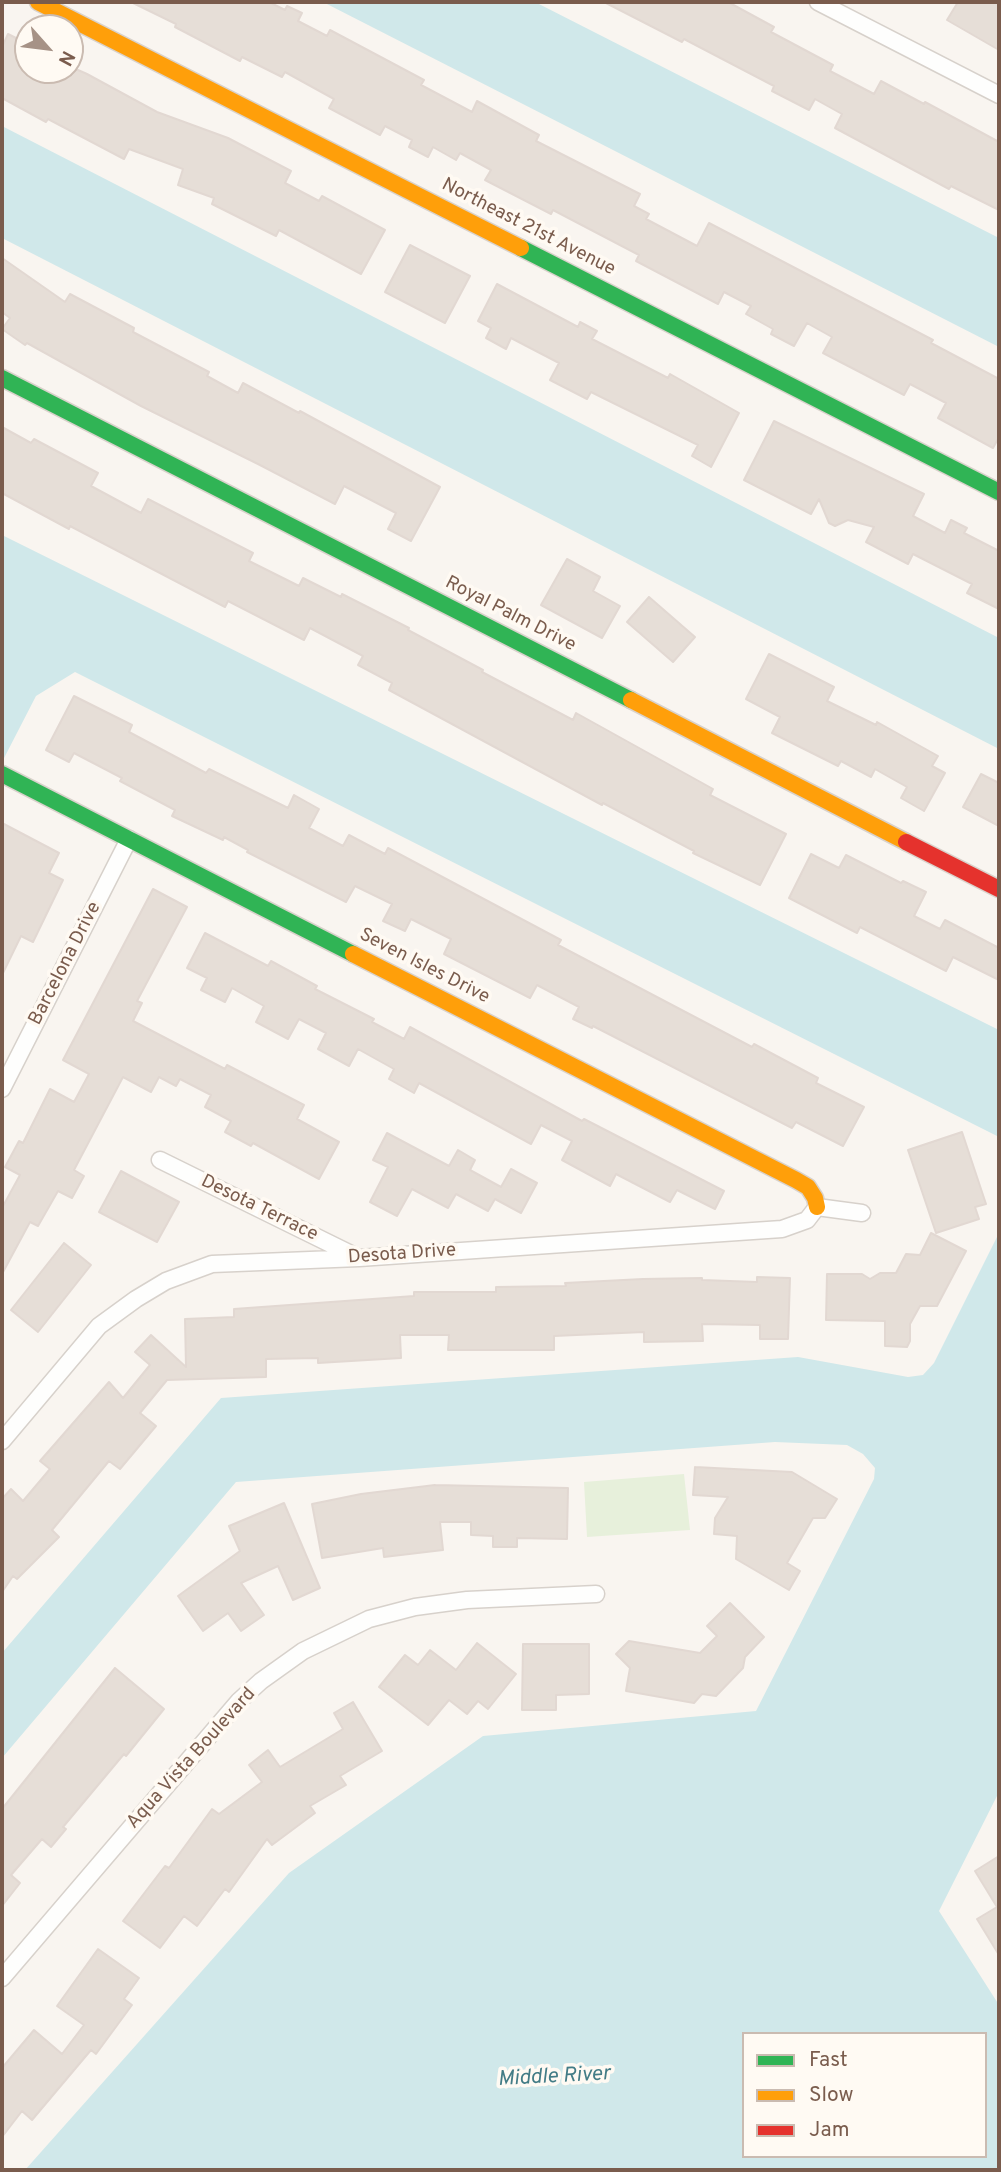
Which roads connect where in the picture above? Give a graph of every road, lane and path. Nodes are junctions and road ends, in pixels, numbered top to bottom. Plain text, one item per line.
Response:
1 (38, 2) edge
2 (818, 2) edge
3 (999, 94) edge
4 (2, 379) edge
5 (999, 492) edge
6 (2, 774) edge
7 (129, 839) junction
8 (999, 890) edge
9 (2, 1089) edge
10 (160, 1160) dead end
11 (817, 1207) junction
12 (862, 1213) dead end
13 (359, 1258) junction
14 (2, 1441) edge
15 (596, 1594) dead end
16 (2, 1978) edge

1 - 5 street, Northeast 21st Avenue
2 - 3 street
4 - 8 street, Royal Palm Drive
6 - 7 street, Seven Isles Drive
7 - 9 street, Barcelona Drive
7 - 11 street, Seven Isles Drive
10 - 13 street, Desota Terrace
11 - 12 street
11 - 13 street, Desota Drive
13 - 14 street, Desota Drive
15 - 16 street, Aqua Vista Boulevard

